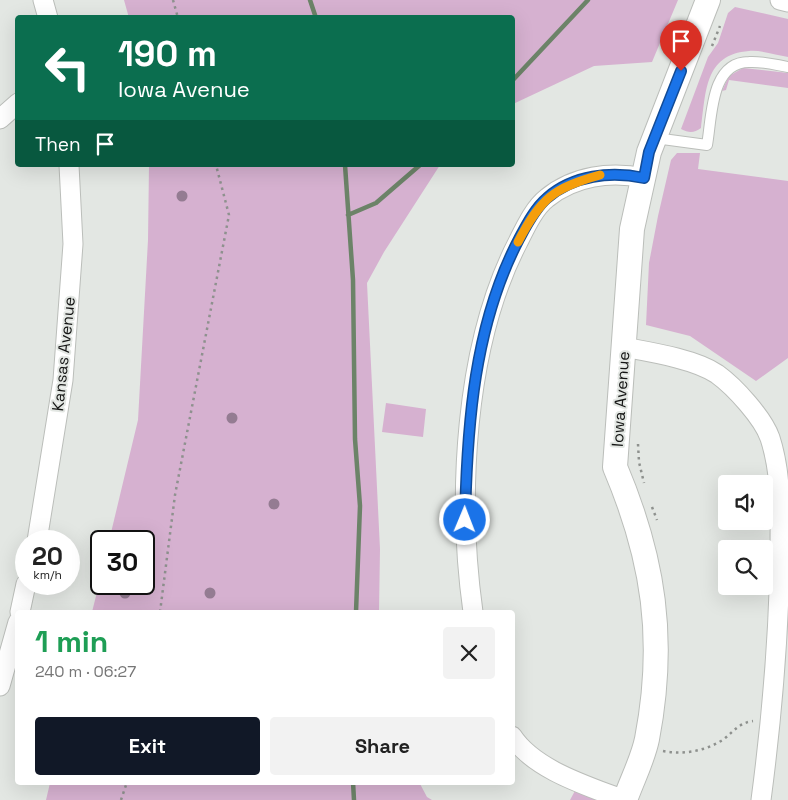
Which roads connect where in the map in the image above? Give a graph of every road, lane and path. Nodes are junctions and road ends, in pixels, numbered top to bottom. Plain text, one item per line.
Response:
1 (43, 0) edge
2 (173, 0) edge
3 (708, 0) edge
4 (780, 0) edge
5 (788, 2) edge
6 (47, 15) edge
7 (177, 15) edge
8 (788, 67) edge
9 (655, 138) junction
10 (69, 167) edge
11 (217, 167) edge
12 (644, 178) junction
13 (623, 347) junction
14 (38, 530) edge
15 (24, 595) edge
16 (20, 610) edge
17 (160, 610) edge
18 (473, 610) edge
19 (15, 633) edge
20 (0, 686) edge
21 (771, 724) junction
22 (515, 739) edge
23 (645, 745) junction
24 (126, 785) edge
25 (121, 800) edge
26 (624, 800) edge
27 (761, 800) edge

1 - 6 street
2 - 7 path
3 - 9 street, Iowa Avenue
4 - 5 street
8 - 9 lane
9 - 12 street, Iowa Avenue
10 - 14 street, Kansas Avenue
11 - 17 path
12 - 13 street, Iowa Avenue
12 - 18 street
13 - 21 street
13 - 23 street, Iowa Avenue
15 - 16 street
19 - 20 street
21 - 23 path
21 - 27 street
22 - 26 street
23 - 26 street, Iowa Avenue
24 - 25 path

